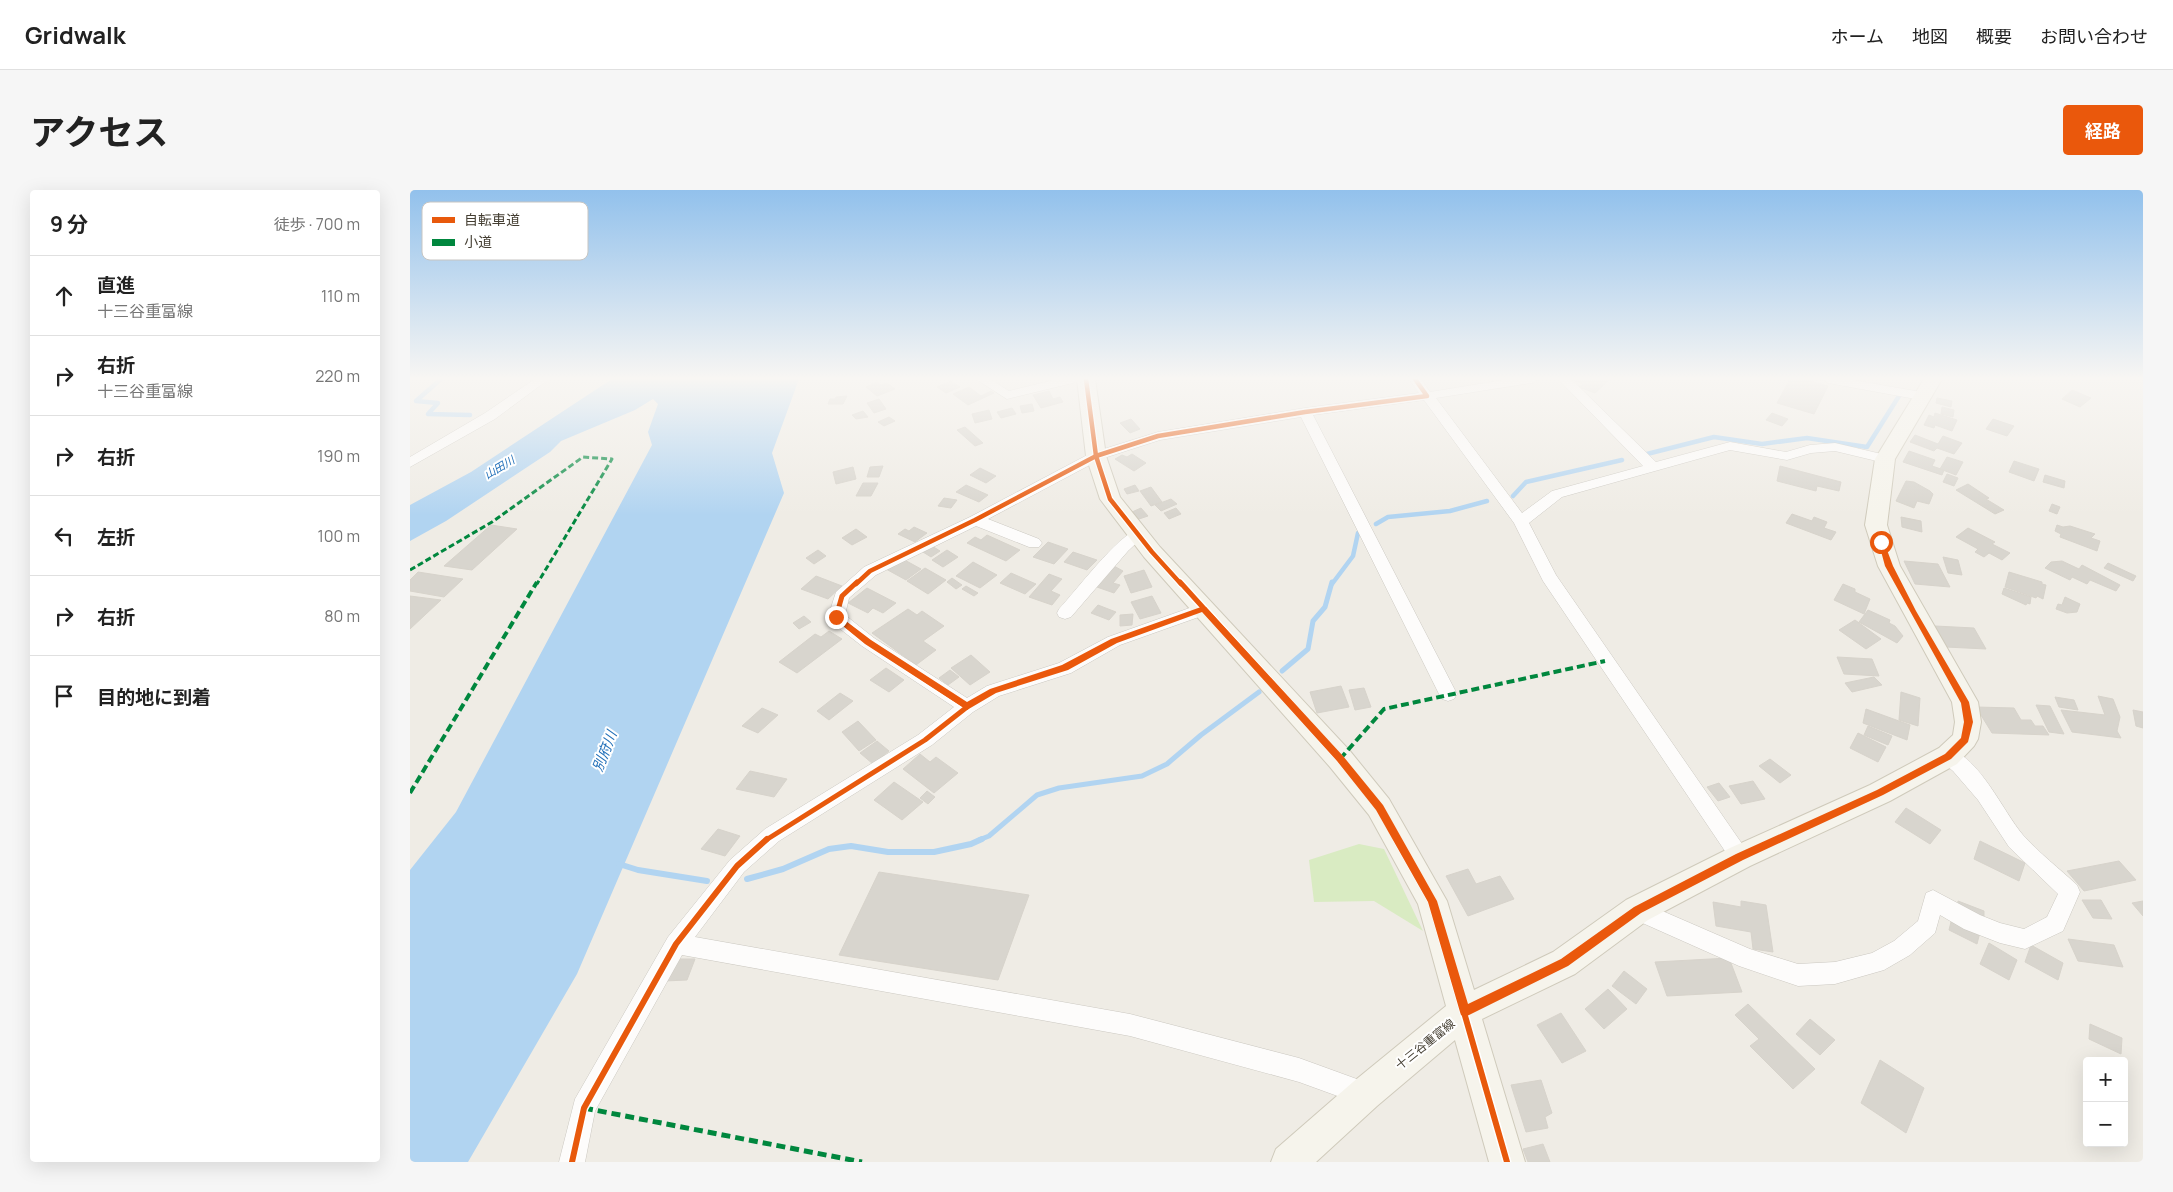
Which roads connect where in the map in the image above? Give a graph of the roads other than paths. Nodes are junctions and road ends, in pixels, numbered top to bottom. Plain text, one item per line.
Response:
1 (476, 424) edge
2 (1092, 424) edge
3 (1229, 424) edge
4 (1311, 424) edge
5 (1448, 424) edge
6 (1610, 424) edge
7 (1905, 424) edge
8 (1096, 456) junction
9 (1885, 459) junction
10 (410, 463) edge
11 (1654, 468) junction
12 (975, 520) junction
13 (1521, 522) junction
14 (1137, 535) junction
15 (1034, 543) dead end
16 (1204, 609) junction
17 (1065, 614) dead end
18 (1448, 694) dead end
19 (967, 707) junction
20 (1948, 756) junction
21 (1740, 857) junction
22 (1637, 910) junction
23 (676, 944) junction
24 (1465, 1012) junction
25 (1365, 1094) junction
26 (572, 1162) edge
27 (1289, 1162) edge
28 (1507, 1162) edge

1 - 10 street
2 - 8 main road
3 - 8 street
4 - 18 street
5 - 13 street
6 - 11 street
7 - 9 main road, 十三谷重富線
8 - 12 street
8 - 14 main road
9 - 11 street
9 - 20 main road, 十三谷重富線
11 - 13 street
12 - 15 street
12 - 19 street
13 - 21 street
14 - 16 main road
14 - 17 street
16 - 19 street
16 - 24 main road
19 - 23 street
20 - 21 main road, 十三谷重富線
20 - 22 street
21 - 22 main road, 十三谷重富線
22 - 24 main road, 十三谷重富線
23 - 25 street
23 - 26 street
24 - 25 main road, 十三谷重富線
24 - 28 main road
25 - 27 main road, 十三谷重富線

